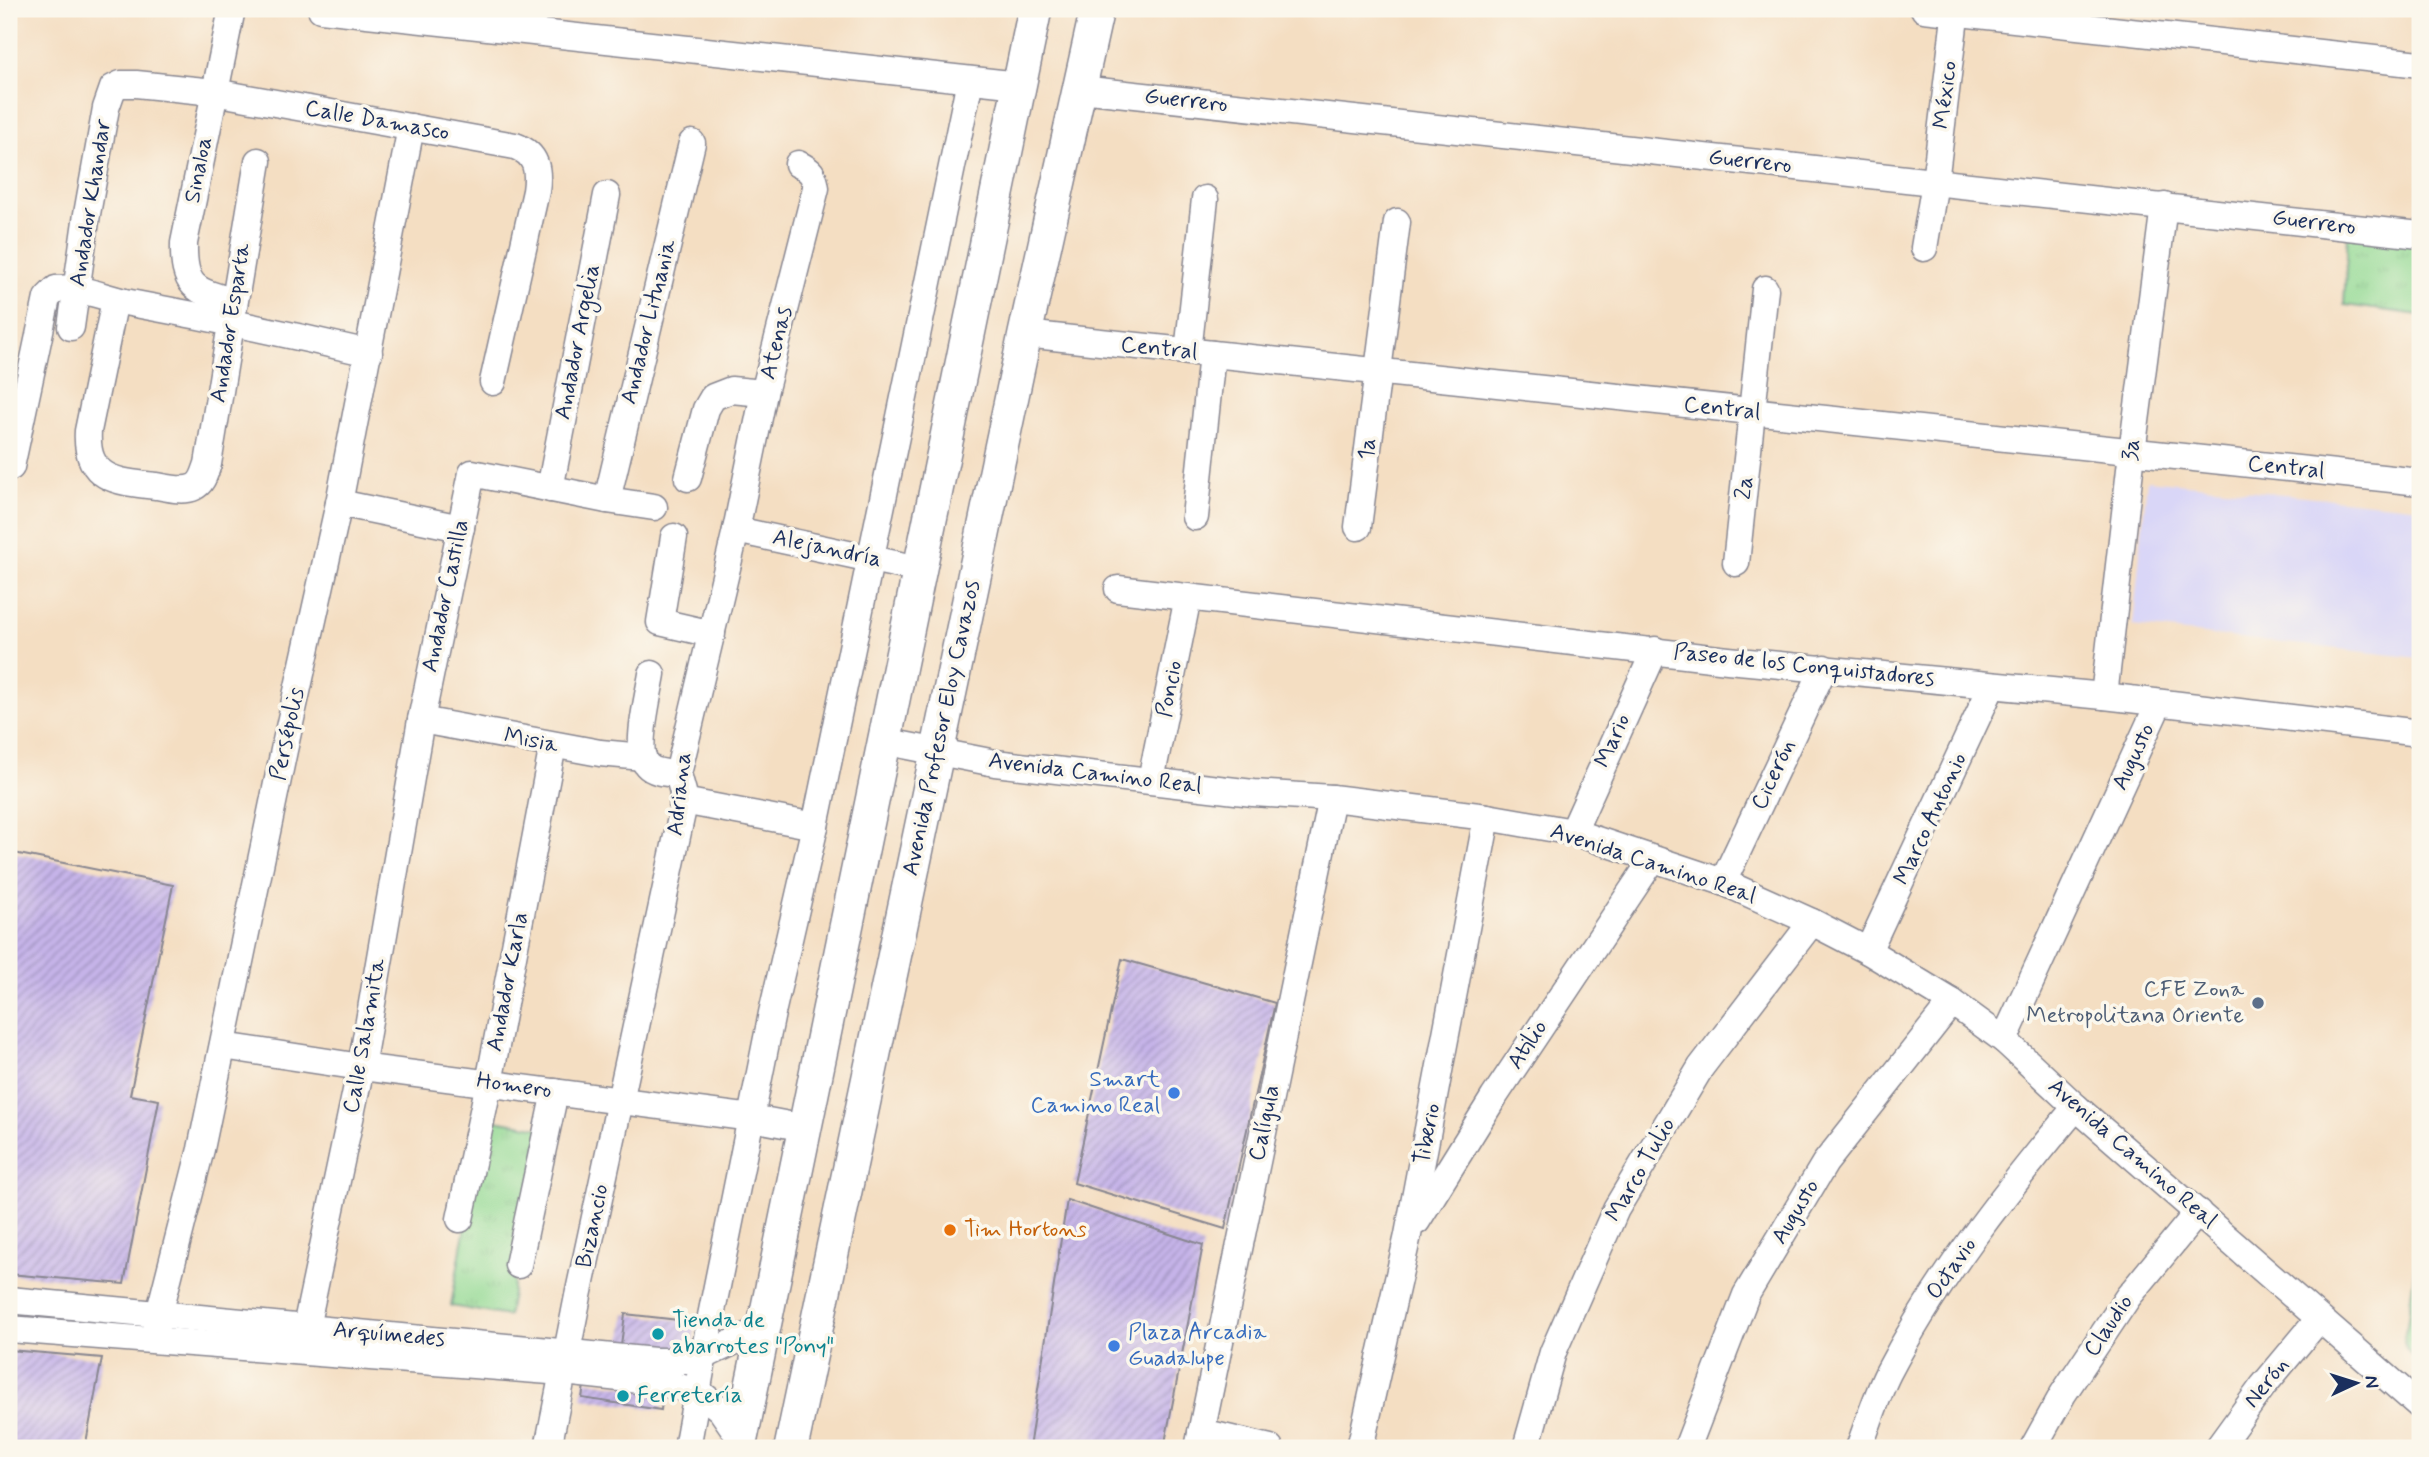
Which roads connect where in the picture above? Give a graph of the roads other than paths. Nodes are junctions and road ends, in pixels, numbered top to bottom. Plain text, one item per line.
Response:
1 (232, 9) edge
2 (321, 9) edge
3 (1035, 9) edge
4 (1097, 9) edge
5 (1924, 9) edge
6 (1956, 10) edge
7 (2420, 64) edge
8 (970, 80) junction
9 (121, 84) joint
10 (1019, 85) junction
11 (1080, 89) junction
12 (214, 92) junction
13 (411, 127) junction
14 (692, 143) dead end
15 (258, 161) dead end
16 (798, 164) dead end
17 (1935, 182) junction
18 (607, 195) dead end
19 (1205, 199) dead end
20 (2164, 206) junction
21 (1397, 222) dead end
22 (2420, 235) edge
23 (1924, 248) dead end
24 (76, 289) junction
25 (1765, 289) dead end
26 (115, 300) junction
27 (233, 311) junction
28 (71, 327) dead end
29 (1025, 334) junction
30 (369, 353) junction
31 (1200, 353) junction
32 (1378, 372) junction
33 (493, 382) dead end
34 (764, 393) junction
35 (1754, 413) junction
36 (2132, 452) junction
37 (10, 467) edge
38 (688, 478) dead end
39 (2420, 482) edge
40 (200, 483) joint
41 (550, 489) junction
42 (607, 500) junction
43 (340, 503) junction
44 (654, 507) dead end
45 (1195, 517) dead end
46 (1358, 527) dead end
47 (461, 528) junction
48 (736, 530) junction
49 (674, 537) dead end
50 (870, 557) junction
51 (1736, 563) dead end
52 (918, 569) junction
53 (1118, 589) dead end
54 (1188, 597) junction
55 (712, 634) junction
56 (1655, 650) junction
57 (1824, 668) junction
58 (652, 674) dead end
59 (1992, 686) junction
60 (2104, 696) junction
61 (2159, 703) junction
62 (421, 720) junction
63 (2420, 733) edge
64 (883, 741) junction
65 (553, 746) junction
66 (936, 752) junction
67 (643, 757) junction
68 (678, 774) junction
69 (1151, 780) junction
70 (1332, 798) junction
71 (683, 801) junction
72 (1487, 817) junction
73 (814, 826) junction
74 (1573, 832) junction
75 (1653, 859) junction
76 (1723, 882) junction
77 (1811, 922) junction
78 (1868, 951) junction
79 (1952, 1002) junction
80 (2004, 1040) junction
81 (222, 1046) junction
82 (361, 1067) junction
83 (489, 1083) junction
84 (555, 1092) junction
85 (620, 1100) junction
86 (2076, 1107) junction
87 (752, 1118) junction
88 (805, 1128) junction
89 (2198, 1212) junction
90 (460, 1219) dead end
91 (1408, 1235) junction
92 (518, 1265) dead end
93 (9, 1300) edge
94 (2319, 1319) junction
95 (156, 1326) junction
96 (764, 1328) junction
97 (9, 1329) edge
98 (303, 1339) junction
99 (704, 1356) junction
100 (565, 1362) junction
101 (699, 1392) junction
102 (2417, 1396) edge
103 (1200, 1440) edge
104 (740, 1443) edge
105 (548, 1448) edge
106 (687, 1448) edge
107 (791, 1448) edge
108 (1270, 1448) edge
109 (1360, 1448) edge
110 (1526, 1448) edge
111 (1687, 1448) edge
112 (1859, 1448) edge
113 (2033, 1448) edge
114 (2218, 1448) edge

1 - 12 street, Sinaloa
2 - 8 street
3 - 10 main road
4 - 11 main road, Avenida Profesor Eloy Cavazos
5 - 6 street
6 - 7 street
6 - 17 street, México
8 - 10 street
8 - 50 street
9 - 12 street, Calle Damasco
9 - 24 street, Andador Khandar
10 - 52 main road
11 - 17 street, Guerrero
11 - 29 main road, Avenida Profesor Eloy Cavazos
12 - 13 street, Calle Damasco
12 - 27 street, Sinaloa
13 - 30 street, Persépolis
13 - 33 street, Calle Damasco
14 - 42 street, Andador Lituania
15 - 27 street, Andador Esparta
16 - 34 street, Atenas
17 - 20 street, Guerrero
17 - 23 street, México
18 - 41 street, Andador Argelia
19 - 31 street
20 - 22 street, Guerrero
20 - 36 street, 3a
21 - 32 street, 1a
24 - 26 street
24 - 28 street, Andador Khandar
24 - 37 street
25 - 35 street, 2a
26 - 27 street
26 - 40 street, Andador Khandar
27 - 30 street
27 - 40 street, Andador Esparta
29 - 31 street, Central
29 - 66 main road, Avenida Profesor Eloy Cavazos
30 - 43 street, Persépolis
31 - 32 street, Central
31 - 45 street
32 - 35 street, Central
32 - 46 street, 1a
34 - 38 street
34 - 48 street, Atenas
35 - 36 street, Central
35 - 51 street, 2a
36 - 39 street, Central
36 - 60 street, 3a
41 - 42 street
41 - 47 street, Andador Castilla
42 - 44 street
43 - 47 street
43 - 81 street, Persépolis
47 - 62 street, Andador Castilla
48 - 50 street, Alejandría
48 - 55 street, Adriana
49 - 55 street
50 - 52 street, Alejandría
50 - 73 street
52 - 64 main road
53 - 54 street, Paseo de los Conquistadores
54 - 56 street, Paseo de los Conquistadores
54 - 69 street, Poncio
55 - 68 street, Adriana
56 - 57 street, Paseo de los Conquistadores
56 - 74 street, Mario
57 - 59 street, Paseo de los Conquistadores
57 - 76 street, Cicerón
58 - 67 street
59 - 60 street, Paseo de los Conquistadores
59 - 78 street, Marco Antonio
60 - 61 street, Paseo de los Conquistadores
61 - 63 street, Paseo de los Conquistadores
61 - 80 street, Augusto
62 - 65 street, Misia
62 - 82 street, Calle Salamita
64 - 66 street, Avenida Camino Real
64 - 88 main road
65 - 67 street, Misia
65 - 83 street, Andador Karla
66 - 69 street, Avenida Camino Real
66 - 107 main road, Avenida Profesor Eloy Cavazos
67 - 68 street
68 - 71 street, Adriana
69 - 70 street, Avenida Camino Real
70 - 72 street, Avenida Camino Real
70 - 103 street, Calígula
71 - 73 street
71 - 85 street, Adriana
72 - 74 street, Avenida Camino Real
72 - 91 street, Tiberio
73 - 87 street
74 - 75 street, Avenida Camino Real
75 - 76 street, Avenida Camino Real
75 - 91 street, Atilio
76 - 77 street, Avenida Camino Real
77 - 78 street, Avenida Camino Real
77 - 110 street, Marco Tulio
78 - 79 street, Avenida Camino Real
79 - 80 street, Avenida Camino Real
79 - 111 street, Augusto
80 - 86 street, Avenida Camino Real
81 - 82 street, Homero
81 - 95 street, Persépolis
82 - 83 street, Homero
82 - 98 street, Calle Salamita
83 - 84 street, Homero
83 - 90 street, Andador Karla
84 - 85 street, Homero
84 - 92 street
85 - 87 street, Homero
85 - 100 street, Bizancio
86 - 89 street, Avenida Camino Real
86 - 112 street, Octavio
87 - 88 street, Homero
87 - 99 street
88 - 96 main road
89 - 94 street, Avenida Camino Real
89 - 113 street, Claudio
91 - 109 street, Tiberio
93 - 95 street, Arquímedes
94 - 102 street, Avenida Camino Real
94 - 114 street, Nerón
95 - 97 street, Arquímedes
95 - 98 street, Arquímedes
96 - 99 street, Arquímedes
96 - 104 main road
98 - 100 street, Arquímedes
99 - 100 street, Arquímedes
99 - 101 street
100 - 101 street, Arquímedes
100 - 105 street, Bizancio
101 - 104 street, Arquímedes
101 - 106 street
103 - 108 street

